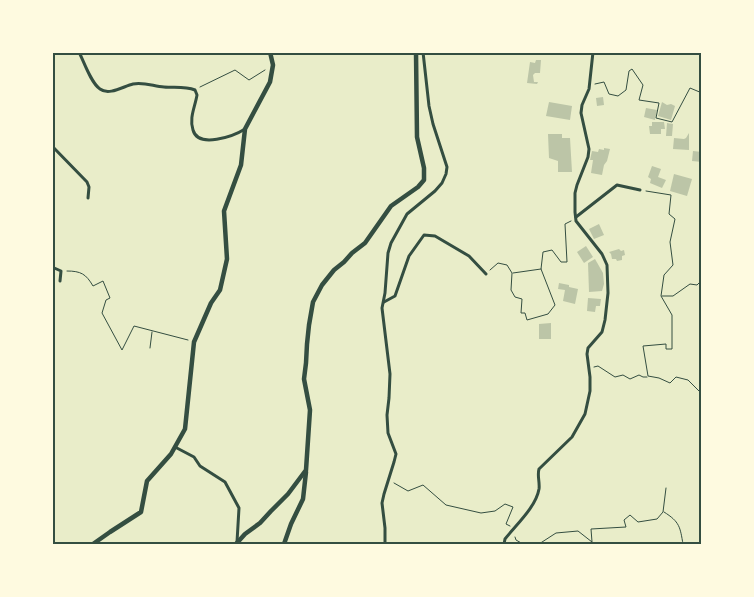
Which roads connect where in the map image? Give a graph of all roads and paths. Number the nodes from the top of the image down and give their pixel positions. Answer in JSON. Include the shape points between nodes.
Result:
{"nodes":[{"id":1,"x":79,"y":52,"type":"edge"},
{"id":2,"x":270,"y":52,"type":"edge"},
{"id":3,"x":416,"y":52,"type":"edge"},
{"id":4,"x":423,"y":52,"type":"edge"},
{"id":5,"x":592,"y":52,"type":"edge"},
{"id":6,"x":273,"y":65,"type":"junction"},
{"id":7,"x":589,"y":85,"type":"junction"},
{"id":8,"x":195,"y":90,"type":"junction"},
{"id":9,"x":702,"y":93,"type":"edge"},
{"id":10,"x":245,"y":129,"type":"junction"},
{"id":11,"x":52,"y":146,"type":"edge"},
{"id":12,"x":640,"y":190,"type":"joint"},
{"id":13,"x":88,"y":198,"type":"dead end"},
{"id":14,"x":576,"y":218,"type":"junction"},
{"id":15,"x":52,"y":267,"type":"edge"},
{"id":16,"x":541,"y":269,"type":"junction"},
{"id":17,"x":61,"y":271,"type":"junction"},
{"id":18,"x":512,"y":273,"type":"junction"},
{"id":19,"x":486,"y":274,"type":"joint"},
{"id":20,"x":702,"y":280,"type":"edge"},
{"id":21,"x":60,"y":281,"type":"dead end"},
{"id":22,"x":661,"y":296,"type":"junction"},
{"id":23,"x":383,"y":302,"type":"junction"},
{"id":24,"x":152,"y":331,"type":"junction"},
{"id":25,"x":194,"y":342,"type":"junction"},
{"id":26,"x":150,"y":348,"type":"dead end"},
{"id":27,"x":588,"y":367,"type":"junction"},
{"id":28,"x":648,"y":376,"type":"junction"},
{"id":29,"x":702,"y":394,"type":"edge"},
{"id":30,"x":176,"y":447,"type":"junction"},
{"id":31,"x":306,"y":470,"type":"junction"},
{"id":32,"x":388,"y":480,"type":"junction"},
{"id":33,"x":666,"y":488,"type":"dead end"},
{"id":34,"x":663,"y":512,"type":"junction"},
{"id":35,"x":514,"y":528,"type":"junction"},
{"id":36,"x":237,"y":543,"type":"edge"},
{"id":37,"x":93,"y":544,"type":"edge"},
{"id":38,"x":284,"y":544,"type":"edge"},
{"id":39,"x":385,"y":544,"type":"edge"},
{"id":40,"x":504,"y":544,"type":"edge"},
{"id":41,"x":523,"y":544,"type":"edge"},
{"id":42,"x":539,"y":544,"type":"edge"},
{"id":43,"x":683,"y":544,"type":"edge"}],
"edges":[{"from":1,"to":8,"type":"street","via":[[94,84],[106,92],[140,84]]},
{"from":2,"to":6,"type":"street"},
{"from":3,"to":31,"type":"street","via":[[417,137],[424,180],[418,188],[391,206],[365,243],[334,270],[313,302],[304,379],[310,410]]},
{"from":4,"to":23,"type":"street","via":[[429,106],[447,166],[446,174],[435,191],[407,214],[391,243]]},
{"from":5,"to":7,"type":"street"},
{"from":6,"to":8,"type":"path","via":[[249,80],[235,70]]},
{"from":6,"to":10,"type":"street","via":[[270,82]]},
{"from":7,"to":9,"type":"path","via":[[604,82],[609,94],[618,96],[626,90],[632,69],[643,85],[639,100],[659,103],[656,118],[672,122],[690,88]]},
{"from":7,"to":14,"type":"street","via":[[581,113],[589,149],[575,193]]},
{"from":8,"to":10,"type":"street","via":[[197,96],[192,115],[195,136],[208,140],[224,138]]},
{"from":10,"to":25,"type":"street","via":[[241,166],[224,211],[228,260],[220,290]]},
{"from":11,"to":13,"type":"street","via":[[87,182]]},
{"from":12,"to":14,"type":"street","via":[[617,185]]},
{"from":12,"to":22,"type":"path","via":[[671,196],[669,214],[675,219],[670,242],[673,265],[664,275]]},
{"from":14,"to":16,"type":"path","via":[[565,224],[566,262],[561,262],[552,250],[544,252]]},
{"from":14,"to":27,"type":"street","via":[[607,265],[605,320],[602,332],[588,348]]},
{"from":15,"to":17,"type":"street"},
{"from":16,"to":18,"type":"path"},
{"from":16,"to":18,"type":"path","via":[[555,304],[548,314],[527,320],[525,313],[521,313],[522,299],[515,297],[511,290]]},
{"from":17,"to":21,"type":"street"},
{"from":17,"to":24,"type":"path","via":[[75,271],[88,276],[93,286],[103,282],[110,298],[106,300],[102,313],[122,350],[134,326]]},
{"from":18,"to":19,"type":"path","via":[[506,265],[498,263]]},
{"from":19,"to":23,"type":"street","via":[[469,256],[435,236],[424,235],[409,256],[395,296]]},
{"from":20,"to":22,"type":"path","via":[[673,296]]},
{"from":22,"to":28,"type":"path","via":[[672,315],[672,349],[666,349],[666,344],[642,346]]},
{"from":23,"to":32,"type":"street","via":[[390,374],[388,433],[396,454]]},
{"from":24,"to":25,"type":"path"},
{"from":24,"to":26,"type":"path"},
{"from":25,"to":30,"type":"street","via":[[185,429]]},
{"from":27,"to":28,"type":"path","via":[[598,366],[615,377]]},
{"from":27,"to":35,"type":"street","via":[[590,391],[585,414],[572,437],[539,469],[536,499]]},
{"from":28,"to":29,"type":"path","via":[[670,383],[676,377],[688,380]]},
{"from":30,"to":36,"type":"street","via":[[194,457],[200,466],[224,482],[239,508]]},
{"from":30,"to":37,"type":"street","via":[[147,481],[141,512]]},
{"from":31,"to":36,"type":"street","via":[[271,512]]},
{"from":31,"to":38,"type":"street","via":[[303,499]]},
{"from":32,"to":35,"type":"path","via":[[408,491],[423,485],[446,505],[480,513],[495,511],[506,504],[513,507],[506,524]]},
{"from":32,"to":39,"type":"street","via":[[382,503]]},
{"from":33,"to":34,"type":"path"},
{"from":34,"to":42,"type":"path","via":[[657,519],[638,522],[630,516],[624,520],[626,527],[591,529],[592,542],[578,531],[556,533]]},
{"from":34,"to":43,"type":"path","via":[[674,519],[681,530]]},
{"from":35,"to":40,"type":"street"},
{"from":35,"to":41,"type":"path","via":[[516,540]]}]}
